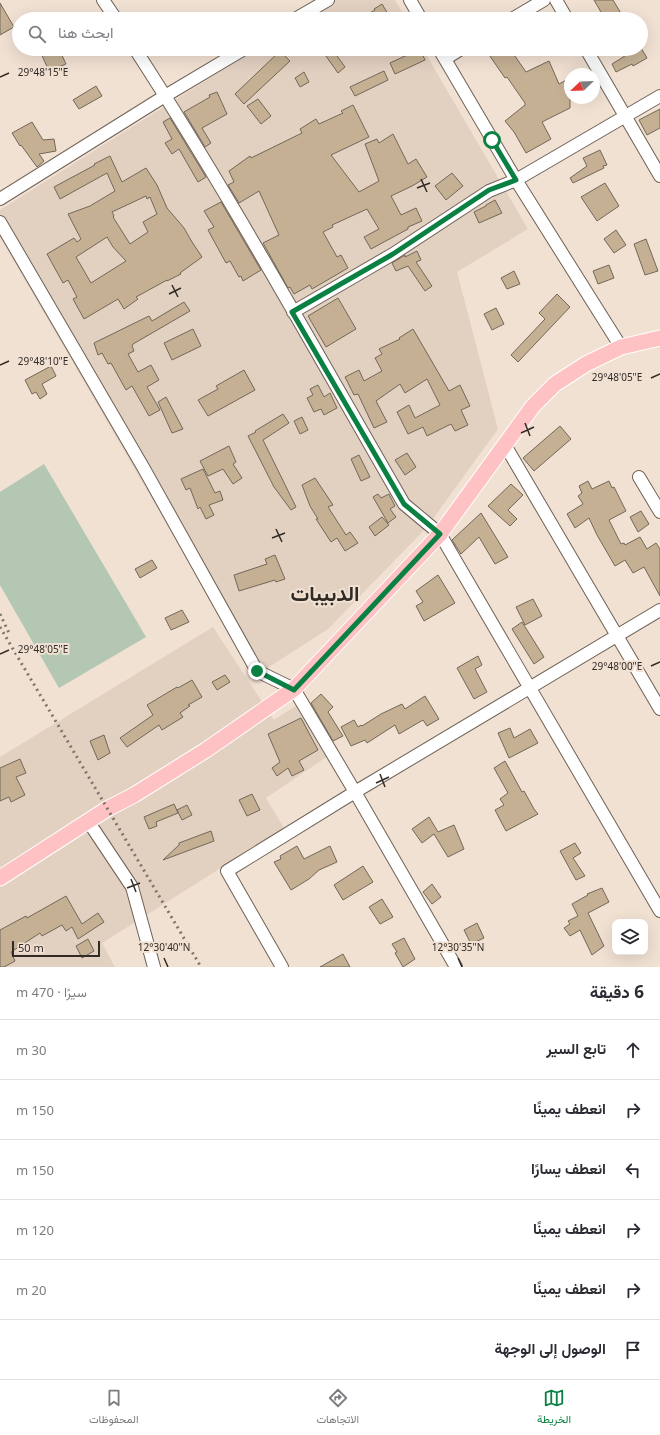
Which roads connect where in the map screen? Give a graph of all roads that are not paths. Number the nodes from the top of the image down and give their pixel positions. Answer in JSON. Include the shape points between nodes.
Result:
{"nodes":[{"id":1,"x":104,"y":0,"type":"edge"},
{"id":2,"x":328,"y":0,"type":"edge"},
{"id":3,"x":410,"y":0,"type":"edge"},
{"id":4,"x":544,"y":0,"type":"edge"},
{"id":5,"x":556,"y":0,"type":"edge"},
{"id":6,"x":112,"y":12,"type":"edge"},
{"id":7,"x":307,"y":12,"type":"edge"},
{"id":8,"x":417,"y":12,"type":"edge"},
{"id":9,"x":524,"y":12,"type":"edge"},
{"id":10,"x":564,"y":12,"type":"edge"},
{"id":11,"x":139,"y":56,"type":"edge"},
{"id":12,"x":232,"y":56,"type":"edge"},
{"id":13,"x":443,"y":56,"type":"edge"},
{"id":14,"x":590,"y":56,"type":"edge"},
{"id":15,"x":165,"y":96,"type":"junction"},
{"id":16,"x":660,"y":96,"type":"edge"},
{"id":17,"x":626,"y":116,"type":"junction"},
{"id":18,"x":660,"y":176,"type":"edge"},
{"id":19,"x":516,"y":180,"type":"junction"},
{"id":20,"x":0,"y":199,"type":"edge"},
{"id":21,"x":0,"y":222,"type":"edge"},
{"id":22,"x":292,"y":312,"type":"junction"},
{"id":23,"x":660,"y":338,"type":"edge"},
{"id":24,"x":622,"y":347,"type":"junction"},
{"id":25,"x":505,"y":445,"type":"junction"},
{"id":26,"x":639,"y":477,"type":"dead end"},
{"id":27,"x":660,"y":512,"type":"edge"},
{"id":28,"x":440,"y":534,"type":"junction"},
{"id":29,"x":660,"y":610,"type":"edge"},
{"id":30,"x":617,"y":636,"type":"junction"},
{"id":31,"x":529,"y":687,"type":"junction"},
{"id":32,"x":294,"y":690,"type":"junction"},
{"id":33,"x":660,"y":709,"type":"edge"},
{"id":34,"x":355,"y":792,"type":"junction"},
{"id":35,"x":88,"y":821,"type":"junction"},
{"id":36,"x":0,"y":878,"type":"edge"},
{"id":37,"x":660,"y":911,"type":"edge"},
{"id":38,"x":154,"y":967,"type":"edge"},
{"id":39,"x":282,"y":967,"type":"edge"},
{"id":40,"x":456,"y":967,"type":"edge"}],
"edges":[{"from":1,"to":6,"type":"street"},
{"from":2,"to":7,"type":"street"},
{"from":3,"to":8,"type":"street"},
{"from":4,"to":9,"type":"street"},
{"from":5,"to":10,"type":"street"},
{"from":11,"to":15,"type":"street"},
{"from":12,"to":15,"type":"street"},
{"from":13,"to":19,"type":"street"},
{"from":14,"to":17,"type":"street"},
{"from":15,"to":20,"type":"street"},
{"from":15,"to":22,"type":"street"},
{"from":16,"to":17,"type":"street"},
{"from":17,"to":18,"type":"street"},
{"from":17,"to":19,"type":"street"},
{"from":19,"to":22,"type":"street","via":[[489,190],[393,254]]},
{"from":19,"to":24,"type":"street"},
{"from":21,"to":32,"type":"street","via":[[143,467],[257,671]]},
{"from":22,"to":28,"type":"street","via":[[404,504]]},
{"from":23,"to":24,"type":"main road"},
{"from":24,"to":25,"type":"main road","via":[[586,364],[555,384],[533,406]]},
{"from":25,"to":28,"type":"main road"},
{"from":25,"to":30,"type":"street"},
{"from":26,"to":27,"type":"street"},
{"from":28,"to":31,"type":"street"},
{"from":28,"to":32,"type":"main road"},
{"from":29,"to":30,"type":"street"},
{"from":30,"to":31,"type":"street"},
{"from":30,"to":33,"type":"street"},
{"from":31,"to":34,"type":"street"},
{"from":31,"to":37,"type":"street"},
{"from":32,"to":34,"type":"street"},
{"from":32,"to":35,"type":"main road","via":[[206,750]]},
{"from":34,"to":39,"type":"street","via":[[227,871]]},
{"from":34,"to":40,"type":"street"},
{"from":35,"to":36,"type":"main road"},
{"from":35,"to":38,"type":"street","via":[[132,887]]}]}
